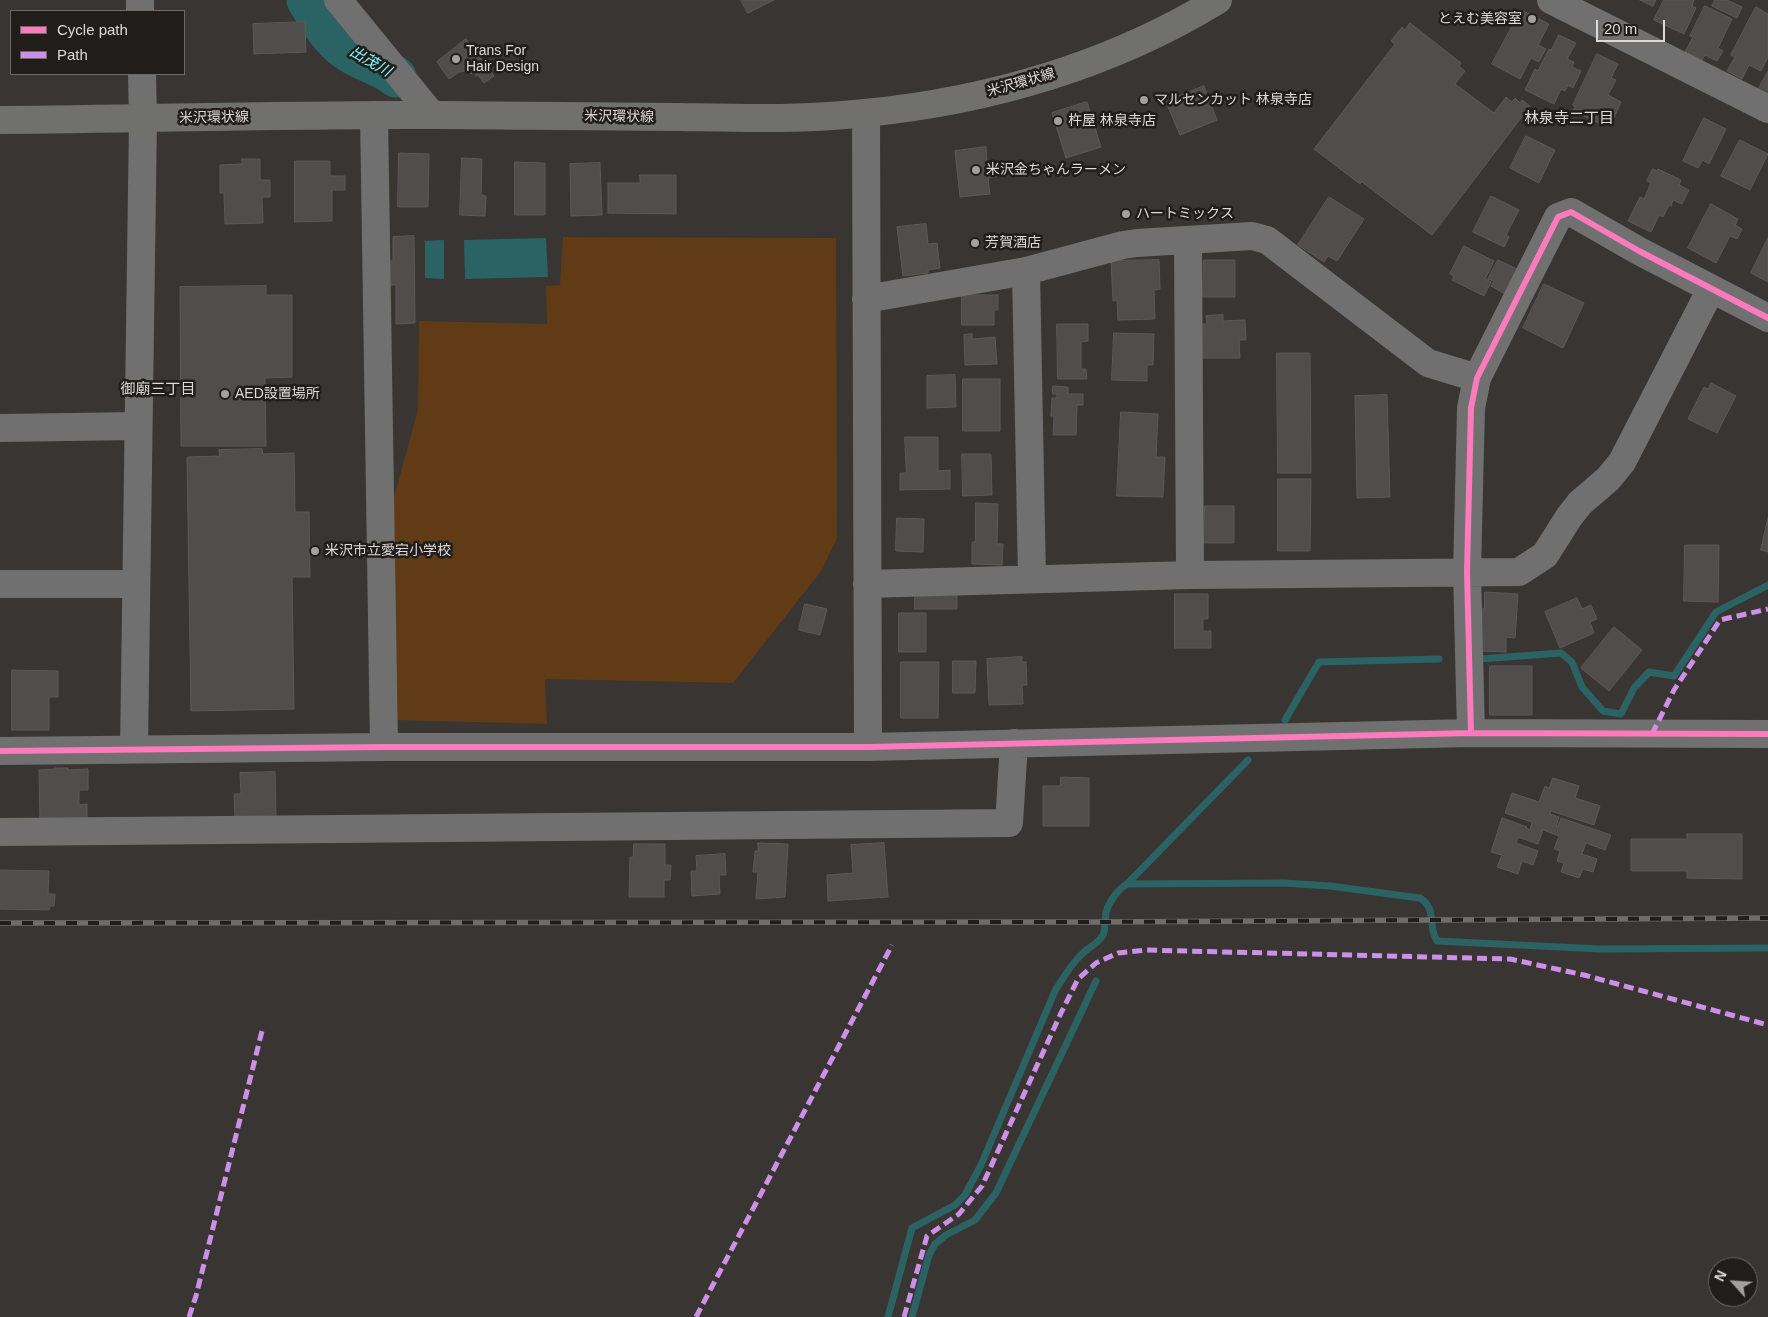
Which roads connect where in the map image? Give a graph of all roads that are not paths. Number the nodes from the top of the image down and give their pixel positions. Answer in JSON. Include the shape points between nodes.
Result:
{"nodes":[{"id":1,"x":338,"y":0,"type":"edge"},
{"id":2,"x":1218,"y":0,"type":"edge"},
{"id":3,"x":1551,"y":0,"type":"edge"},
{"id":4,"x":142,"y":75,"type":"edge"},
{"id":5,"x":1768,"y":109,"type":"edge"},
{"id":6,"x":866,"y":113,"type":"junction"},
{"id":7,"x":374,"y":115,"type":"junction"},
{"id":8,"x":432,"y":115,"type":"junction"},
{"id":9,"x":143,"y":119,"type":"junction"},
{"id":10,"x":0,"y":120,"type":"edge"},
{"id":11,"x":1188,"y":240,"type":"junction"},
{"id":12,"x":1026,"y":271,"type":"junction"},
{"id":13,"x":1710,"y":289,"type":"junction"},
{"id":14,"x":866,"y":299,"type":"junction"},
{"id":15,"x":1768,"y":318,"type":"edge"},
{"id":16,"x":1477,"y":378,"type":"junction"},
{"id":17,"x":138,"y":426,"type":"junction"},
{"id":18,"x":0,"y":428,"type":"edge"},
{"id":19,"x":1467,"y":572,"type":"junction"},
{"id":20,"x":1190,"y":575,"type":"junction"},
{"id":21,"x":1032,"y":578,"type":"junction"},
{"id":22,"x":0,"y":584,"type":"edge"},
{"id":23,"x":136,"y":584,"type":"junction"},
{"id":24,"x":867,"y":584,"type":"junction"},
{"id":25,"x":1471,"y":734,"type":"junction"},
{"id":26,"x":1768,"y":734,"type":"edge"},
{"id":27,"x":1014,"y":743,"type":"junction"},
{"id":28,"x":868,"y":746,"type":"junction"},
{"id":29,"x":384,"y":747,"type":"junction"},
{"id":30,"x":134,"y":749,"type":"junction"},
{"id":31,"x":0,"y":751,"type":"edge"},
{"id":32,"x":0,"y":832,"type":"edge"}],
"edges":[{"from":1,"to":8,"type":"street"},
{"from":2,"to":6,"type":"main road","name":"米沢環状線","via":[[1168,28],[1072,69],[983,94]]},
{"from":3,"to":5,"type":"street"},
{"from":4,"to":9,"type":"street"},
{"from":6,"to":8,"type":"main road","name":"米沢環状線","via":[[723,118]]},
{"from":6,"to":14,"type":"street"},
{"from":7,"to":8,"type":"main road","name":"米沢環状線"},
{"from":7,"to":9,"type":"main road","name":"米沢環状線"},
{"from":7,"to":29,"type":"street"},
{"from":9,"to":10,"type":"main road","name":"米沢環状線"},
{"from":9,"to":17,"type":"street"},
{"from":11,"to":12,"type":"street","via":[[1123,245]]},
{"from":11,"to":16,"type":"street","via":[[1252,236],[1267,240],[1428,362]]},
{"from":11,"to":20,"type":"street"},
{"from":12,"to":14,"type":"street"},
{"from":12,"to":21,"type":"street"},
{"from":13,"to":15,"type":"street"},
{"from":13,"to":16,"type":"street","via":[[1571,212],[1558,217]]},
{"from":13,"to":19,"type":"street","via":[[1622,462],[1580,503],[1545,555],[1519,572]]},
{"from":14,"to":24,"type":"street"},
{"from":16,"to":19,"type":"street","via":[[1471,408]]},
{"from":17,"to":18,"type":"street"},
{"from":17,"to":23,"type":"street"},
{"from":19,"to":20,"type":"street"},
{"from":19,"to":25,"type":"street"},
{"from":20,"to":21,"type":"street"},
{"from":21,"to":24,"type":"street"},
{"from":22,"to":23,"type":"street"},
{"from":23,"to":30,"type":"street"},
{"from":24,"to":28,"type":"street"},
{"from":25,"to":26,"type":"street"},
{"from":25,"to":27,"type":"street"},
{"from":27,"to":28,"type":"street"},
{"from":27,"to":32,"type":"street","via":[[1009,823]]},
{"from":28,"to":29,"type":"street"},
{"from":29,"to":30,"type":"street"},
{"from":30,"to":31,"type":"street"}]}
